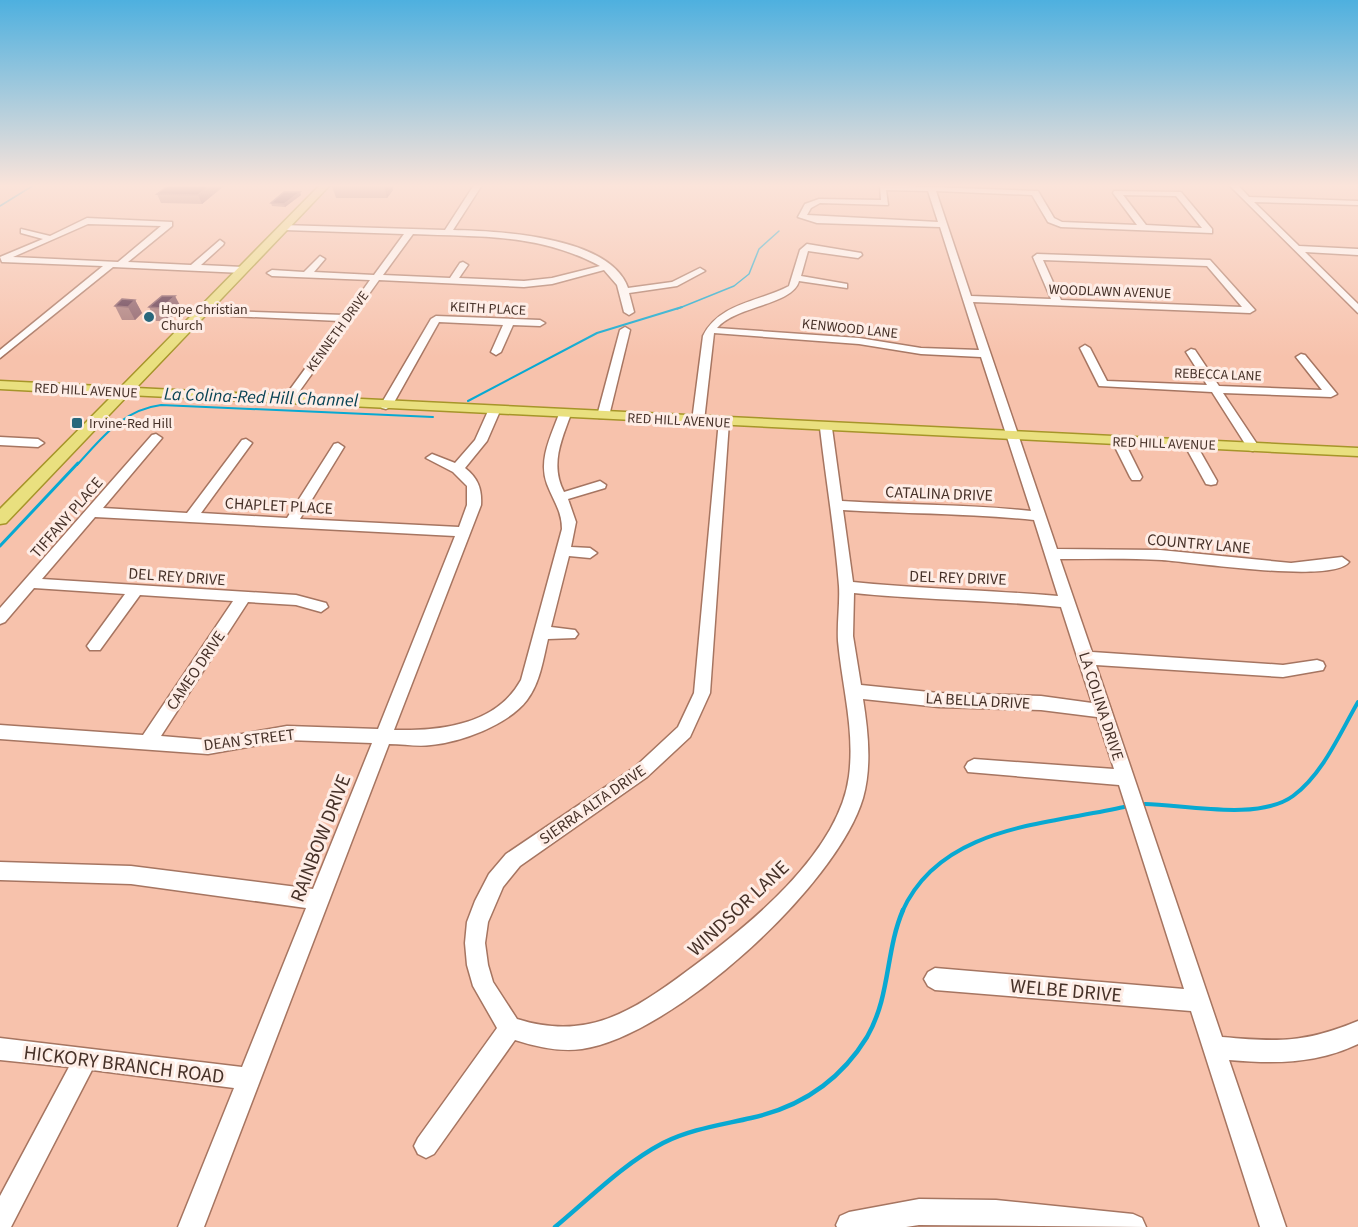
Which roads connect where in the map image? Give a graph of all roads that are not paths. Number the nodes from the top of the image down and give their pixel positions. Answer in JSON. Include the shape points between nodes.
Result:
{"nodes":[{"id":1,"x":43,"y":242,"type":"edge"},
{"id":2,"x":145,"y":242,"type":"edge"},
{"id":3,"x":270,"y":242,"type":"edge"},
{"id":4,"x":402,"y":242,"type":"edge"},
{"id":5,"x":548,"y":242,"type":"edge"},
{"id":6,"x":949,"y":242,"type":"edge"},
{"id":7,"x":1290,"y":242,"type":"edge"},
{"id":8,"x":220,"y":243,"type":"dead end"},
{"id":9,"x":1297,"y":249,"type":"junction"},
{"id":10,"x":1358,"y":252,"type":"edge"},
{"id":11,"x":858,"y":255,"type":"dead end"},
{"id":12,"x":1,"y":259,"type":"edge"},
{"id":13,"x":320,"y":259,"type":"dead end"},
{"id":14,"x":463,"y":264,"type":"dead end"},
{"id":15,"x":114,"y":265,"type":"junction"},
{"id":16,"x":606,"y":267,"type":"junction"},
{"id":17,"x":193,"y":268,"type":"junction"},
{"id":18,"x":243,"y":270,"type":"junction"},
{"id":19,"x":700,"y":271,"type":"dead end"},
{"id":20,"x":272,"y":273,"type":"dead end"},
{"id":21,"x":306,"y":275,"type":"junction"},
{"id":22,"x":376,"y":278,"type":"junction"},
{"id":23,"x":798,"y":278,"type":"junction"},
{"id":24,"x":453,"y":281,"type":"junction"},
{"id":25,"x":843,"y":286,"type":"dead end"},
{"id":26,"x":626,"y":291,"type":"junction"},
{"id":27,"x":969,"y":299,"type":"junction"},
{"id":28,"x":1058,"y":302,"type":"junction"},
{"id":29,"x":1358,"y":310,"type":"edge"},
{"id":30,"x":629,"y":312,"type":"dead end"},
{"id":31,"x":231,"y":313,"type":"dead end"},
{"id":32,"x":346,"y":318,"type":"junction"},
{"id":33,"x":509,"y":322,"type":"junction"},
{"id":34,"x":540,"y":323,"type":"dead end"},
{"id":35,"x":625,"y":330,"type":"dead end"},
{"id":36,"x":711,"y":330,"type":"junction"},
{"id":37,"x":1085,"y":348,"type":"dead end"},
{"id":38,"x":496,"y":352,"type":"dead end"},
{"id":39,"x":1191,"y":352,"type":"dead end"},
{"id":40,"x":987,"y":354,"type":"junction"},
{"id":41,"x":0,"y":356,"type":"edge"},
{"id":42,"x":1301,"y":357,"type":"dead end"},
{"id":43,"x":0,"y":385,"type":"edge"},
{"id":44,"x":1215,"y":389,"type":"junction"},
{"id":45,"x":124,"y":392,"type":"junction"},
{"id":46,"x":287,"y":401,"type":"junction"},
{"id":47,"x":386,"y":406,"type":"junction"},
{"id":48,"x":494,"y":411,"type":"junction"},
{"id":49,"x":565,"y":414,"type":"junction"},
{"id":50,"x":603,"y":416,"type":"junction"},
{"id":51,"x":698,"y":421,"type":"junction"},
{"id":52,"x":723,"y":422,"type":"junction"},
{"id":53,"x":826,"y":428,"type":"junction"},
{"id":54,"x":1012,"y":436,"type":"junction"},
{"id":55,"x":156,"y":438,"type":"dead end"},
{"id":56,"x":0,"y":441,"type":"edge"},
{"id":57,"x":1118,"y":441,"type":"junction"},
{"id":58,"x":38,"y":443,"type":"dead end"},
{"id":59,"x":246,"y":443,"type":"dead end"},
{"id":60,"x":1190,"y":444,"type":"junction"},
{"id":61,"x":338,"y":447,"type":"dead end"},
{"id":62,"x":1254,"y":447,"type":"junction"},
{"id":63,"x":1358,"y":452,"type":"edge"},
{"id":64,"x":432,"y":458,"type":"dead end"},
{"id":65,"x":458,"y":468,"type":"junction"},
{"id":66,"x":1136,"y":477,"type":"dead end"},
{"id":67,"x":1211,"y":481,"type":"dead end"},
{"id":68,"x":600,"y":485,"type":"dead end"},
{"id":69,"x":561,"y":497,"type":"junction"},
{"id":70,"x":838,"y":505,"type":"junction"},
{"id":71,"x":93,"y":512,"type":"junction"},
{"id":72,"x":1040,"y":516,"type":"junction"},
{"id":73,"x":191,"y":517,"type":"junction"},
{"id":74,"x":0,"y":519,"type":"edge"},
{"id":75,"x":291,"y":522,"type":"junction"},
{"id":76,"x":464,"y":532,"type":"junction"},
{"id":77,"x":563,"y":551,"type":"junction"},
{"id":78,"x":590,"y":553,"type":"dead end"},
{"id":79,"x":1052,"y":554,"type":"junction"},
{"id":80,"x":1342,"y":562,"type":"dead end"},
{"id":81,"x":30,"y":583,"type":"junction"},
{"id":82,"x":846,"y":587,"type":"junction"},
{"id":83,"x":135,"y":591,"type":"junction"},
{"id":84,"x":243,"y":598,"type":"junction"},
{"id":85,"x":1068,"y":602,"type":"junction"},
{"id":86,"x":321,"y":607,"type":"dead end"},
{"id":87,"x":0,"y":618,"type":"edge"},
{"id":88,"x":543,"y":633,"type":"junction"},
{"id":89,"x":570,"y":634,"type":"dead end"},
{"id":90,"x":95,"y":646,"type":"dead end"},
{"id":91,"x":1086,"y":658,"type":"junction"},
{"id":92,"x":1317,"y":666,"type":"dead end"},
{"id":93,"x":853,"y":691,"type":"junction"},
{"id":94,"x":1104,"y":711,"type":"junction"},
{"id":95,"x":0,"y":732,"type":"edge"},
{"id":96,"x":383,"y":738,"type":"junction"},
{"id":97,"x":148,"y":742,"type":"junction"},
{"id":98,"x":974,"y":767,"type":"dead end"},
{"id":99,"x":1126,"y":778,"type":"junction"},
{"id":100,"x":0,"y":871,"type":"edge"},
{"id":101,"x":320,"y":900,"type":"junction"},
{"id":102,"x":935,"y":979,"type":"dead end"},
{"id":103,"x":1198,"y":1001,"type":"junction"},
{"id":104,"x":510,"y":1028,"type":"junction"},
{"id":105,"x":1358,"y":1032,"type":"edge"},
{"id":106,"x":1214,"y":1047,"type":"junction"},
{"id":107,"x":0,"y":1049,"type":"edge"},
{"id":108,"x":86,"y":1058,"type":"junction"},
{"id":109,"x":249,"y":1080,"type":"junction"},
{"id":110,"x":426,"y":1146,"type":"dead end"},
{"id":111,"x":0,"y":1222,"type":"edge"},
{"id":112,"x":849,"y":1225,"type":"dead end"},
{"id":113,"x":191,"y":1227,"type":"edge"},
{"id":114,"x":1133,"y":1227,"type":"edge"},
{"id":115,"x":1273,"y":1227,"type":"edge"}],
"edges":[{"from":1,"to":12,"type":"street"},
{"from":2,"to":15,"type":"street"},
{"from":3,"to":18,"type":"main road"},
{"from":4,"to":22,"type":"street","name":"KENNETH DRIVE"},
{"from":5,"to":16,"type":"street","via":[[572,249]]},
{"from":6,"to":27,"type":"street","name":"LA COLINA DRIVE"},
{"from":7,"to":9,"type":"street"},
{"from":8,"to":17,"type":"street"},
{"from":9,"to":10,"type":"street"},
{"from":9,"to":29,"type":"street"},
{"from":11,"to":23,"type":"street","via":[[807,247]]},
{"from":12,"to":15,"type":"street"},
{"from":13,"to":21,"type":"street"},
{"from":14,"to":24,"type":"street"},
{"from":15,"to":17,"type":"street"},
{"from":15,"to":41,"type":"street"},
{"from":16,"to":24,"type":"street","via":[[534,283]]},
{"from":16,"to":26,"type":"street"},
{"from":17,"to":18,"type":"street"},
{"from":18,"to":45,"type":"main road"},
{"from":19,"to":26,"type":"street","via":[[674,284]]},
{"from":20,"to":21,"type":"street"},
{"from":21,"to":22,"type":"street"},
{"from":22,"to":24,"type":"street"},
{"from":22,"to":32,"type":"street","name":"KENNETH DRIVE"},
{"from":23,"to":25,"type":"street"},
{"from":23,"to":36,"type":"street","via":[[786,292],[730,312]]},
{"from":26,"to":30,"type":"street"},
{"from":27,"to":28,"type":"street","name":"WOODLAWN AVENUE"},
{"from":27,"to":40,"type":"street","name":"LA COLINA DRIVE"},
{"from":28,"to":28,"type":"street","name":"WOODLAWN AVENUE","via":[[1037,257],[1210,263],[1250,310]]},
{"from":31,"to":32,"type":"street"},
{"from":32,"to":46,"type":"street","name":"KENNETH DRIVE"},
{"from":33,"to":34,"type":"street","name":"KEITH PLACE"},
{"from":33,"to":38,"type":"street"},
{"from":33,"to":47,"type":"street","name":"KEITH PLACE","via":[[436,320]]},
{"from":35,"to":50,"type":"street"},
{"from":36,"to":40,"type":"street","name":"KENWOOD LANE"},
{"from":36,"to":51,"type":"street"},
{"from":37,"to":44,"type":"street","name":"REBECCA LANE","via":[[1103,384]]},
{"from":39,"to":44,"type":"street"},
{"from":40,"to":54,"type":"street","name":"LA COLINA DRIVE"},
{"from":42,"to":44,"type":"street","name":"REBECCA LANE","via":[[1331,394]]},
{"from":43,"to":45,"type":"main road","name":"RED HILL AVENUE"},
{"from":44,"to":62,"type":"street"},
{"from":45,"to":46,"type":"main road","name":"RED HILL AVENUE"},
{"from":45,"to":74,"type":"main road"},
{"from":46,"to":47,"type":"main road","name":"RED HILL AVENUE"},
{"from":47,"to":48,"type":"main road","name":"RED HILL AVENUE"},
{"from":48,"to":49,"type":"main road","name":"RED HILL AVENUE"},
{"from":48,"to":65,"type":"street","via":[[481,441]]},
{"from":49,"to":50,"type":"main road","name":"RED HILL AVENUE"},
{"from":49,"to":69,"type":"street","name":"DEAN STREET","via":[[550,467]]},
{"from":50,"to":51,"type":"main road","name":"RED HILL AVENUE"},
{"from":51,"to":52,"type":"main road","name":"RED HILL AVENUE"},
{"from":52,"to":53,"type":"main road","name":"RED HILL AVENUE"},
{"from":52,"to":104,"type":"street","name":"SIERRA ALTA DRIVE","via":[[702,693],[684,732],[641,772],[513,860],[482,902],[475,932],[478,970],[494,1009]]},
{"from":53,"to":54,"type":"main road","name":"RED HILL AVENUE"},
{"from":53,"to":70,"type":"street","name":"WINDSOR LANE"},
{"from":54,"to":57,"type":"main road","name":"RED HILL AVENUE"},
{"from":54,"to":72,"type":"street","name":"LA COLINA DRIVE"},
{"from":55,"to":71,"type":"street","name":"TIFFANY PLACE"},
{"from":56,"to":58,"type":"street"},
{"from":57,"to":60,"type":"main road","name":"RED HILL AVENUE"},
{"from":57,"to":66,"type":"street"},
{"from":59,"to":73,"type":"street"},
{"from":60,"to":62,"type":"main road","name":"RED HILL AVENUE"},
{"from":60,"to":67,"type":"street"},
{"from":61,"to":75,"type":"street"},
{"from":62,"to":63,"type":"main road","name":"RED HILL AVENUE"},
{"from":64,"to":65,"type":"street"},
{"from":65,"to":76,"type":"street","name":"RAINBOW DRIVE","via":[[471,480],[476,496]]},
{"from":68,"to":69,"type":"street"},
{"from":69,"to":77,"type":"street","name":"DEAN STREET","via":[[569,517]]},
{"from":70,"to":72,"type":"street","name":"CATALINA DRIVE","via":[[972,509]]},
{"from":70,"to":82,"type":"street","name":"WINDSOR LANE"},
{"from":71,"to":73,"type":"street","name":"CHAPLET PLACE"},
{"from":71,"to":81,"type":"street","name":"TIFFANY PLACE"},
{"from":72,"to":79,"type":"street","name":"LA COLINA DRIVE"},
{"from":73,"to":75,"type":"street","name":"CHAPLET PLACE"},
{"from":75,"to":76,"type":"street","name":"CHAPLET PLACE"},
{"from":76,"to":96,"type":"street","name":"RAINBOW DRIVE"},
{"from":77,"to":78,"type":"street"},
{"from":77,"to":88,"type":"street","name":"DEAN STREET"},
{"from":79,"to":80,"type":"street","name":"COUNTRY LANE","via":[[1160,555],[1291,568]]},
{"from":79,"to":85,"type":"street","name":"LA COLINA DRIVE"},
{"from":81,"to":83,"type":"street","name":"DEL REY DRIVE"},
{"from":81,"to":87,"type":"street","name":"TIFFANY PLACE"},
{"from":82,"to":85,"type":"street","name":"DEL REY DRIVE"},
{"from":82,"to":93,"type":"street","name":"WINDSOR LANE","via":[[846,640]]},
{"from":83,"to":84,"type":"street","name":"DEL REY DRIVE"},
{"from":83,"to":90,"type":"street"},
{"from":84,"to":86,"type":"street","name":"DEL REY DRIVE","via":[[296,600]]},
{"from":84,"to":97,"type":"street","name":"CAMEO DRIVE"},
{"from":85,"to":91,"type":"street","name":"LA COLINA DRIVE"},
{"from":88,"to":89,"type":"street"},
{"from":88,"to":96,"type":"street","name":"DEAN STREET","via":[[529,681],[520,697],[494,717],[447,735]]},
{"from":91,"to":92,"type":"street","via":[[1283,671]]},
{"from":91,"to":94,"type":"street","name":"LA COLINA DRIVE"},
{"from":93,"to":94,"type":"street","name":"LA BELLA DRIVE"},
{"from":93,"to":104,"type":"street","name":"WINDSOR LANE","via":[[858,774],[847,816],[830,844],[779,906],[711,967],[619,1028],[597,1037],[570,1040],[540,1038]]},
{"from":94,"to":99,"type":"street","name":"LA COLINA DRIVE"},
{"from":95,"to":97,"type":"street","name":"DEAN STREET"},
{"from":96,"to":97,"type":"street","name":"DEAN STREET","via":[[287,733],[208,747]]},
{"from":96,"to":101,"type":"street","name":"RAINBOW DRIVE"},
{"from":98,"to":99,"type":"street"},
{"from":99,"to":103,"type":"street","name":"LA COLINA DRIVE"},
{"from":100,"to":101,"type":"street","via":[[131,875]]},
{"from":101,"to":109,"type":"street","name":"RAINBOW DRIVE"},
{"from":102,"to":103,"type":"street","name":"WELBE DRIVE"},
{"from":103,"to":106,"type":"street","name":"LA COLINA DRIVE"},
{"from":104,"to":110,"type":"street"},
{"from":105,"to":106,"type":"street","via":[[1311,1051],[1281,1053]]},
{"from":106,"to":115,"type":"street","name":"LA COLINA DRIVE"},
{"from":107,"to":108,"type":"street","name":"HICKORY BRANCH ROAD"},
{"from":108,"to":109,"type":"street","name":"HICKORY BRANCH ROAD"},
{"from":108,"to":111,"type":"street"},
{"from":109,"to":113,"type":"street","name":"RAINBOW DRIVE"},
{"from":112,"to":114,"type":"street","via":[[919,1212],[996,1213]]}]}
